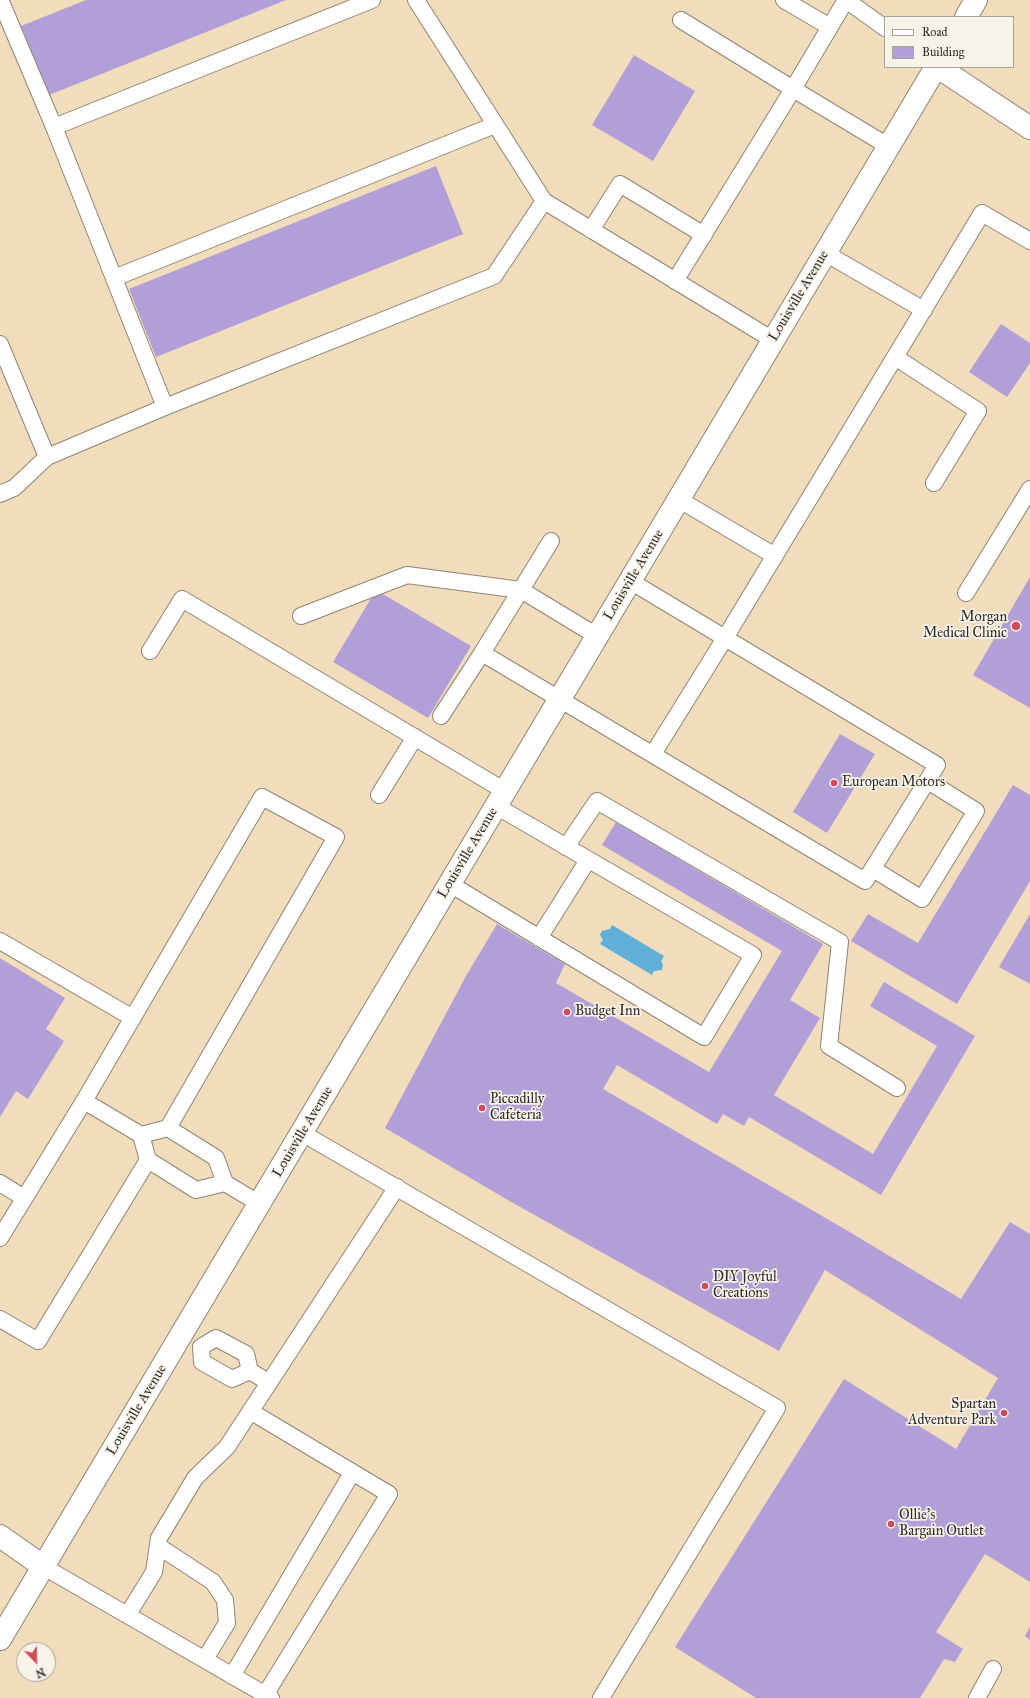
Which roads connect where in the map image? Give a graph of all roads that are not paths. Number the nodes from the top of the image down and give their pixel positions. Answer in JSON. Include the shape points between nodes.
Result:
{"nodes":[{"id":1,"x":372,"y":0,"type":"edge"},
{"id":2,"x":416,"y":0,"type":"edge"},
{"id":3,"x":784,"y":0,"type":"edge"},
{"id":4,"x":846,"y":0,"type":"edge"},
{"id":5,"x":976,"y":0,"type":"edge"},
{"id":6,"x":5,"y":3,"type":"edge"},
{"id":7,"x":967,"y":16,"type":"edge"},
{"id":8,"x":681,"y":20,"type":"dead end"},
{"id":9,"x":830,"y":27,"type":"junction"},
{"id":10,"x":884,"y":27,"type":"edge"},
{"id":11,"x":936,"y":68,"type":"edge"},
{"id":12,"x":939,"y":68,"type":"edge"},
{"id":13,"x":794,"y":89,"type":"junction"},
{"id":14,"x":495,"y":125,"type":"junction"},
{"id":15,"x":54,"y":127,"type":"junction"},
{"id":16,"x":1030,"y":128,"type":"edge"},
{"id":17,"x":888,"y":146,"type":"junction"},
{"id":18,"x":544,"y":201,"type":"junction"},
{"id":19,"x":591,"y":230,"type":"junction"},
{"id":20,"x":704,"y":235,"type":"junction"},
{"id":21,"x":1030,"y":241,"type":"edge"},
{"id":22,"x":825,"y":253,"type":"junction"},
{"id":23,"x":114,"y":278,"type":"junction"},
{"id":24,"x":675,"y":281,"type":"junction"},
{"id":25,"x":924,"y":310,"type":"junction"},
{"id":26,"x":773,"y":340,"type":"junction"},
{"id":27,"x":0,"y":344,"type":"edge"},
{"id":28,"x":895,"y":357,"type":"junction"},
{"id":29,"x":165,"y":407,"type":"junction"},
{"id":30,"x":46,"y":457,"type":"junction"},
{"id":31,"x":934,"y":483,"type":"dead end"},
{"id":32,"x":0,"y":494,"type":"edge"},
{"id":33,"x":1029,"y":495,"type":"edge"},
{"id":34,"x":678,"y":499,"type":"junction"},
{"id":35,"x":551,"y":541,"type":"dead end"},
{"id":36,"x":775,"y":556,"type":"junction"},
{"id":37,"x":630,"y":581,"type":"junction"},
{"id":38,"x":521,"y":590,"type":"junction"},
{"id":39,"x":966,"y":593,"type":"dead end"},
{"id":40,"x":301,"y":616,"type":"dead end"},
{"id":41,"x":597,"y":636,"type":"junction"},
{"id":42,"x":725,"y":638,"type":"junction"},
{"id":43,"x":150,"y":651,"type":"dead end"},
{"id":44,"x":482,"y":653,"type":"junction"},
{"id":45,"x":560,"y":699,"type":"junction"},
{"id":46,"x":441,"y":716,"type":"dead end"},
{"id":47,"x":415,"y":737,"type":"junction"},
{"id":48,"x":653,"y":754,"type":"junction"},
{"id":49,"x":928,"y":781,"type":"junction"},
{"id":50,"x":380,"y":795,"type":"dead end"},
{"id":51,"x":501,"y":799,"type":"junction"},
{"id":52,"x":566,"y":847,"type":"junction"},
{"id":53,"x":588,"y":860,"type":"junction"},
{"id":54,"x":873,"y":869,"type":"junction"},
{"id":55,"x":450,"y":884,"type":"junction"},
{"id":56,"x":540,"y":938,"type":"junction"},
{"id":57,"x":0,"y":941,"type":"edge"},
{"id":58,"x":133,"y":1018,"type":"junction"},
{"id":59,"x":897,"y":1088,"type":"dead end"},
{"id":60,"x":84,"y":1101,"type":"junction"},
{"id":61,"x":168,"y":1128,"type":"junction"},
{"id":62,"x":302,"y":1132,"type":"junction"},
{"id":63,"x":141,"y":1135,"type":"junction"},
{"id":64,"x":148,"y":1160,"type":"junction"},
{"id":65,"x":0,"y":1184,"type":"edge"},
{"id":66,"x":225,"y":1184,"type":"junction"},
{"id":67,"x":397,"y":1187,"type":"junction"},
{"id":68,"x":24,"y":1198,"type":"junction"},
{"id":69,"x":260,"y":1204,"type":"junction"},
{"id":70,"x":0,"y":1238,"type":"edge"},
{"id":71,"x":0,"y":1319,"type":"edge"},
{"id":72,"x":181,"y":1336,"type":"junction"},
{"id":73,"x":201,"y":1347,"type":"junction"},
{"id":74,"x":250,"y":1371,"type":"junction"},
{"id":75,"x":268,"y":1382,"type":"junction"},
{"id":76,"x":250,"y":1411,"type":"junction"},
{"id":77,"x":352,"y":1473,"type":"junction"},
{"id":78,"x":0,"y":1536,"type":"edge"},
{"id":79,"x":158,"y":1546,"type":"junction"},
{"id":80,"x":44,"y":1566,"type":"junction"},
{"id":81,"x":128,"y":1614,"type":"junction"},
{"id":82,"x":0,"y":1639,"type":"edge"},
{"id":83,"x":205,"y":1659,"type":"junction"},
{"id":84,"x":993,"y":1670,"type":"dead end"},
{"id":85,"x":232,"y":1676,"type":"junction"},
{"id":86,"x":268,"y":1696,"type":"edge"},
{"id":87,"x":601,"y":1698,"type":"edge"},
{"id":88,"x":977,"y":1698,"type":"edge"}],
"edges":[{"from":1,"to":15,"type":"lane"},
{"from":2,"to":14,"type":"lane"},
{"from":3,"to":9,"type":"lane"},
{"from":4,"to":9,"type":"lane"},
{"from":4,"to":10,"type":"lane"},
{"from":5,"to":7,"type":"main road"},
{"from":6,"to":15,"type":"lane"},
{"from":8,"to":13,"type":"lane"},
{"from":9,"to":13,"type":"lane"},
{"from":11,"to":17,"type":"main road","name":"Louisville Avenue"},
{"from":12,"to":16,"type":"main road"},
{"from":13,"to":17,"type":"lane"},
{"from":13,"to":20,"type":"lane"},
{"from":14,"to":18,"type":"lane"},
{"from":14,"to":23,"type":"lane"},
{"from":15,"to":23,"type":"lane"},
{"from":17,"to":22,"type":"main road","name":"Louisville Avenue"},
{"from":18,"to":19,"type":"lane"},
{"from":18,"to":29,"type":"lane","via":[[494,276]]},
{"from":19,"to":20,"type":"lane","via":[[620,184]]},
{"from":19,"to":24,"type":"lane"},
{"from":20,"to":24,"type":"lane"},
{"from":21,"to":25,"type":"lane","via":[[982,213]]},
{"from":22,"to":25,"type":"lane"},
{"from":22,"to":26,"type":"main road","name":"Louisville Avenue"},
{"from":23,"to":29,"type":"lane"},
{"from":24,"to":26,"type":"lane"},
{"from":25,"to":28,"type":"lane"},
{"from":26,"to":34,"type":"main road","name":"Louisville Avenue"},
{"from":27,"to":30,"type":"lane"},
{"from":28,"to":31,"type":"lane","via":[[978,411]]},
{"from":28,"to":36,"type":"lane"},
{"from":29,"to":30,"type":"lane"},
{"from":30,"to":32,"type":"lane","via":[[14,488]]},
{"from":33,"to":39,"type":"lane"},
{"from":34,"to":36,"type":"lane"},
{"from":34,"to":37,"type":"main road","name":"Louisville Avenue"},
{"from":35,"to":38,"type":"lane"},
{"from":36,"to":42,"type":"lane"},
{"from":37,"to":41,"type":"main road","name":"Louisville Avenue"},
{"from":37,"to":42,"type":"lane"},
{"from":38,"to":40,"type":"lane","via":[[407,575]]},
{"from":38,"to":41,"type":"lane"},
{"from":38,"to":44,"type":"lane"},
{"from":41,"to":45,"type":"main road","name":"Louisville Avenue"},
{"from":42,"to":48,"type":"lane"},
{"from":42,"to":49,"type":"lane","via":[[937,765]]},
{"from":43,"to":47,"type":"lane","via":[[182,599]]},
{"from":44,"to":45,"type":"lane"},
{"from":44,"to":46,"type":"lane"},
{"from":45,"to":48,"type":"lane"},
{"from":45,"to":51,"type":"main road","name":"Louisville Avenue"},
{"from":47,"to":50,"type":"lane"},
{"from":47,"to":51,"type":"lane"},
{"from":48,"to":54,"type":"lane","via":[[865,881]]},
{"from":49,"to":54,"type":"lane"},
{"from":49,"to":54,"type":"lane","via":[[976,811],[922,899]]},
{"from":51,"to":52,"type":"lane"},
{"from":51,"to":55,"type":"main road","name":"Louisville Avenue"},
{"from":52,"to":53,"type":"lane"},
{"from":52,"to":59,"type":"lane","via":[[597,801],[840,942],[829,1046]]},
{"from":53,"to":56,"type":"lane"},
{"from":53,"to":56,"type":"lane","via":[[753,955],[704,1037]]},
{"from":55,"to":56,"type":"lane"},
{"from":55,"to":62,"type":"main road","name":"Louisville Avenue"},
{"from":57,"to":58,"type":"lane"},
{"from":58,"to":60,"type":"lane"},
{"from":58,"to":61,"type":"lane","via":[[262,797],[336,837]]},
{"from":60,"to":63,"type":"lane"},
{"from":60,"to":68,"type":"lane"},
{"from":61,"to":63,"type":"lane"},
{"from":61,"to":66,"type":"lane","via":[[216,1158]]},
{"from":62,"to":67,"type":"lane"},
{"from":62,"to":69,"type":"main road","name":"Louisville Avenue"},
{"from":63,"to":64,"type":"lane"},
{"from":64,"to":66,"type":"lane","via":[[196,1190]]},
{"from":64,"to":71,"type":"lane","via":[[38,1341]]},
{"from":65,"to":68,"type":"lane"},
{"from":66,"to":69,"type":"lane"},
{"from":67,"to":75,"type":"lane"},
{"from":67,"to":87,"type":"lane","via":[[777,1408]]},
{"from":68,"to":70,"type":"lane"},
{"from":69,"to":72,"type":"main road","name":"Louisville Avenue"},
{"from":72,"to":73,"type":"lane"},
{"from":72,"to":80,"type":"main road","name":"Louisville Avenue"},
{"from":73,"to":74,"type":"lane","via":[[216,1338],[246,1354]]},
{"from":73,"to":74,"type":"lane","via":[[202,1362],[232,1379]]},
{"from":74,"to":75,"type":"lane"},
{"from":75,"to":76,"type":"lane"},
{"from":76,"to":77,"type":"lane"},
{"from":76,"to":79,"type":"lane","via":[[227,1448],[195,1478],[159,1538]]},
{"from":77,"to":85,"type":"lane"},
{"from":77,"to":86,"type":"lane","via":[[389,1494]]},
{"from":78,"to":80,"type":"main road"},
{"from":79,"to":81,"type":"lane","via":[[154,1572]]},
{"from":79,"to":83,"type":"lane","via":[[213,1582],[225,1600],[227,1623]]},
{"from":80,"to":81,"type":"lane"},
{"from":80,"to":82,"type":"main road","name":"Louisville Avenue"},
{"from":81,"to":83,"type":"lane"},
{"from":83,"to":85,"type":"lane"},
{"from":84,"to":88,"type":"lane"},
{"from":85,"to":86,"type":"lane"}]}
